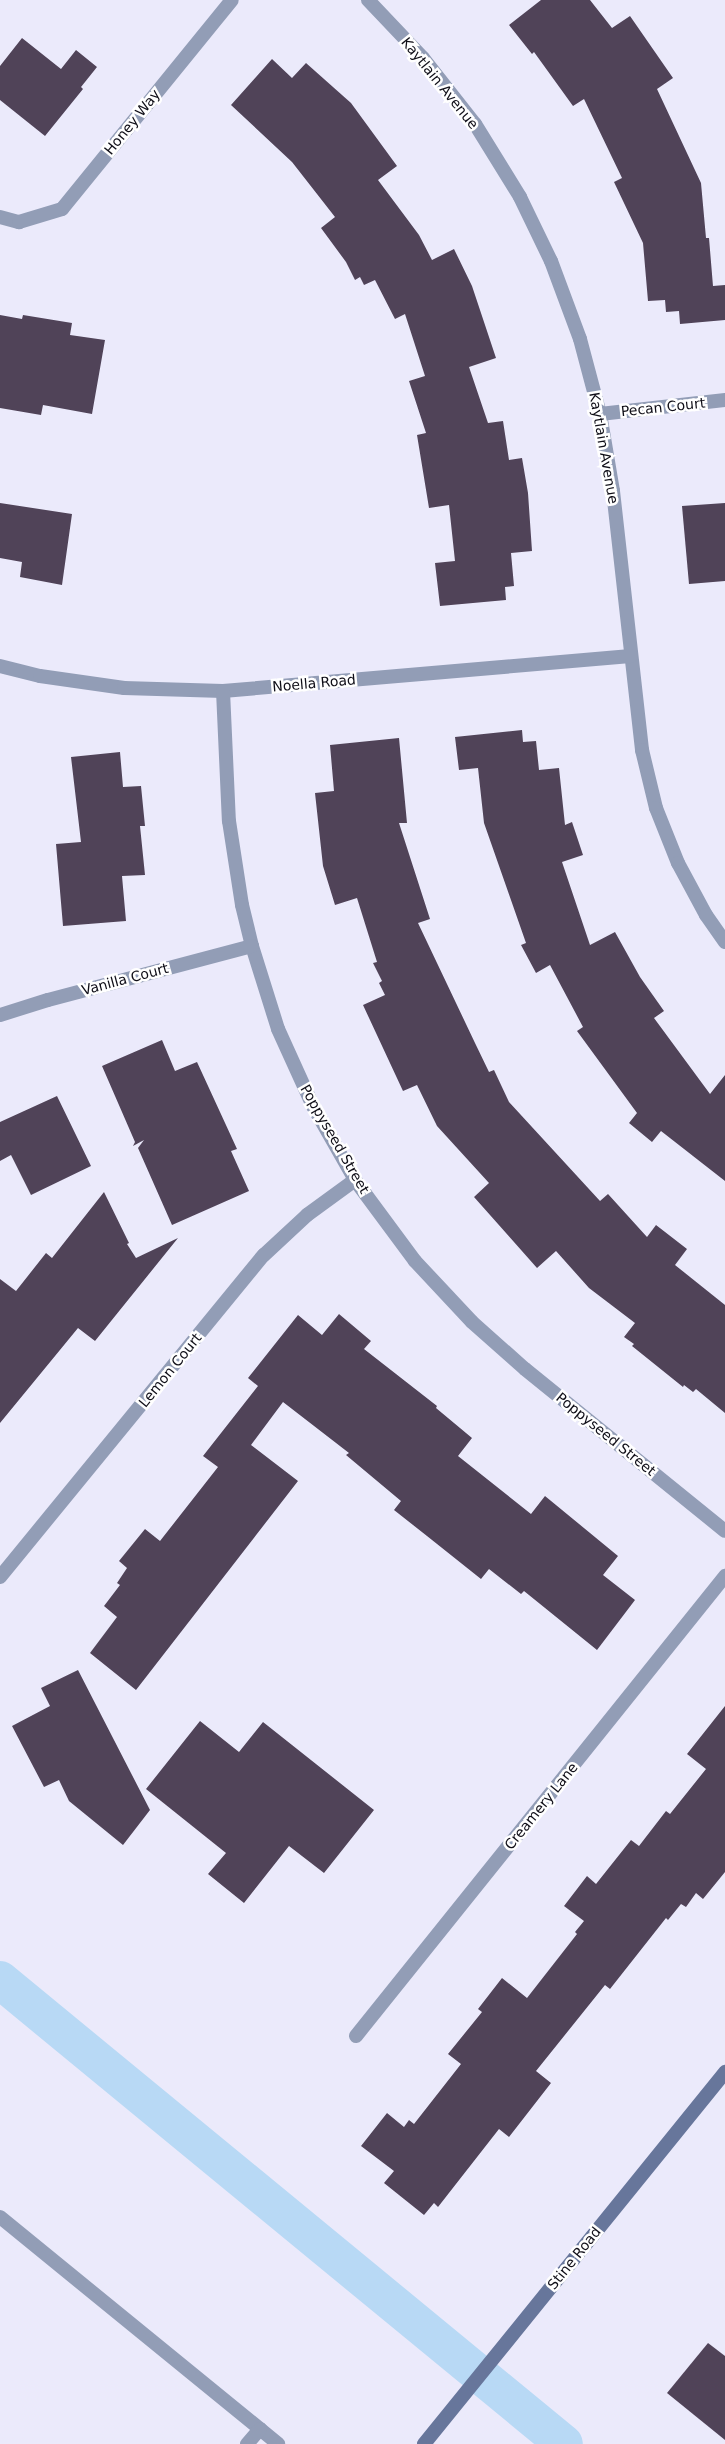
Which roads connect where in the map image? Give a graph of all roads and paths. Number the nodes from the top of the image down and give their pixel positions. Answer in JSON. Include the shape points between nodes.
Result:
{"nodes":[{"id":1,"x":232,"y":0,"type":"edge"},
{"id":2,"x":368,"y":0,"type":"edge"},
{"id":3,"x":0,"y":217,"type":"edge"},
{"id":4,"x":725,"y":400,"type":"edge"},
{"id":5,"x":600,"y":414,"type":"junction"},
{"id":6,"x":630,"y":656,"type":"junction"},
{"id":7,"x":0,"y":666,"type":"edge"},
{"id":8,"x":223,"y":691,"type":"junction"},
{"id":9,"x":725,"y":942,"type":"edge"},
{"id":10,"x":252,"y":946,"type":"junction"},
{"id":11,"x":0,"y":1015,"type":"edge"},
{"id":12,"x":355,"y":1180,"type":"junction"},
{"id":13,"x":725,"y":1531,"type":"edge"},
{"id":14,"x":725,"y":1576,"type":"edge"},
{"id":15,"x":0,"y":1577,"type":"edge"},
{"id":16,"x":356,"y":2036,"type":"dead end"},
{"id":17,"x":725,"y":2072,"type":"edge"},
{"id":18,"x":0,"y":2216,"type":"edge"},
{"id":19,"x":260,"y":2429,"type":"junction"},
{"id":20,"x":248,"y":2444,"type":"edge"},
{"id":21,"x":278,"y":2444,"type":"edge"},
{"id":22,"x":424,"y":2444,"type":"edge"}],
"edges":[{"from":1,"to":3,"type":"street","name":"Honey Way","via":[[62,208],[19,222]]},
{"from":2,"to":5,"type":"street","name":"Kaytlain Avenue","via":[[423,58],[474,124],[520,197],[551,261],[580,339]]},
{"from":4,"to":5,"type":"street","name":"Pecan Court"},
{"from":5,"to":6,"type":"street","name":"Kaytlain Avenue","via":[[613,491]]},
{"from":6,"to":8,"type":"street","name":"Noella Road"},
{"from":6,"to":9,"type":"street","name":"Kaytlain Avenue","via":[[642,750],[656,808],[678,863],[706,915]]},
{"from":7,"to":8,"type":"street","name":"Noella Road","via":[[40,676],[124,688]]},
{"from":8,"to":10,"type":"street","name":"Poppyseed Street","via":[[229,821]]},
{"from":10,"to":11,"type":"street","name":"Vanilla Court"},
{"from":10,"to":12,"type":"street","name":"Poppyseed Street","via":[[282,1038],[313,1106]]},
{"from":12,"to":13,"type":"street","name":"Poppyseed Street","via":[[415,1261],[472,1322]]},
{"from":12,"to":15,"type":"street","name":"Lemon Court","via":[[307,1214],[264,1256]]},
{"from":14,"to":16,"type":"street","name":"Creamery Lane"},
{"from":17,"to":22,"type":"main road","name":"Stine Road"},
{"from":18,"to":19,"type":"street"},
{"from":19,"to":20,"type":"street"},
{"from":19,"to":21,"type":"street"}]}
